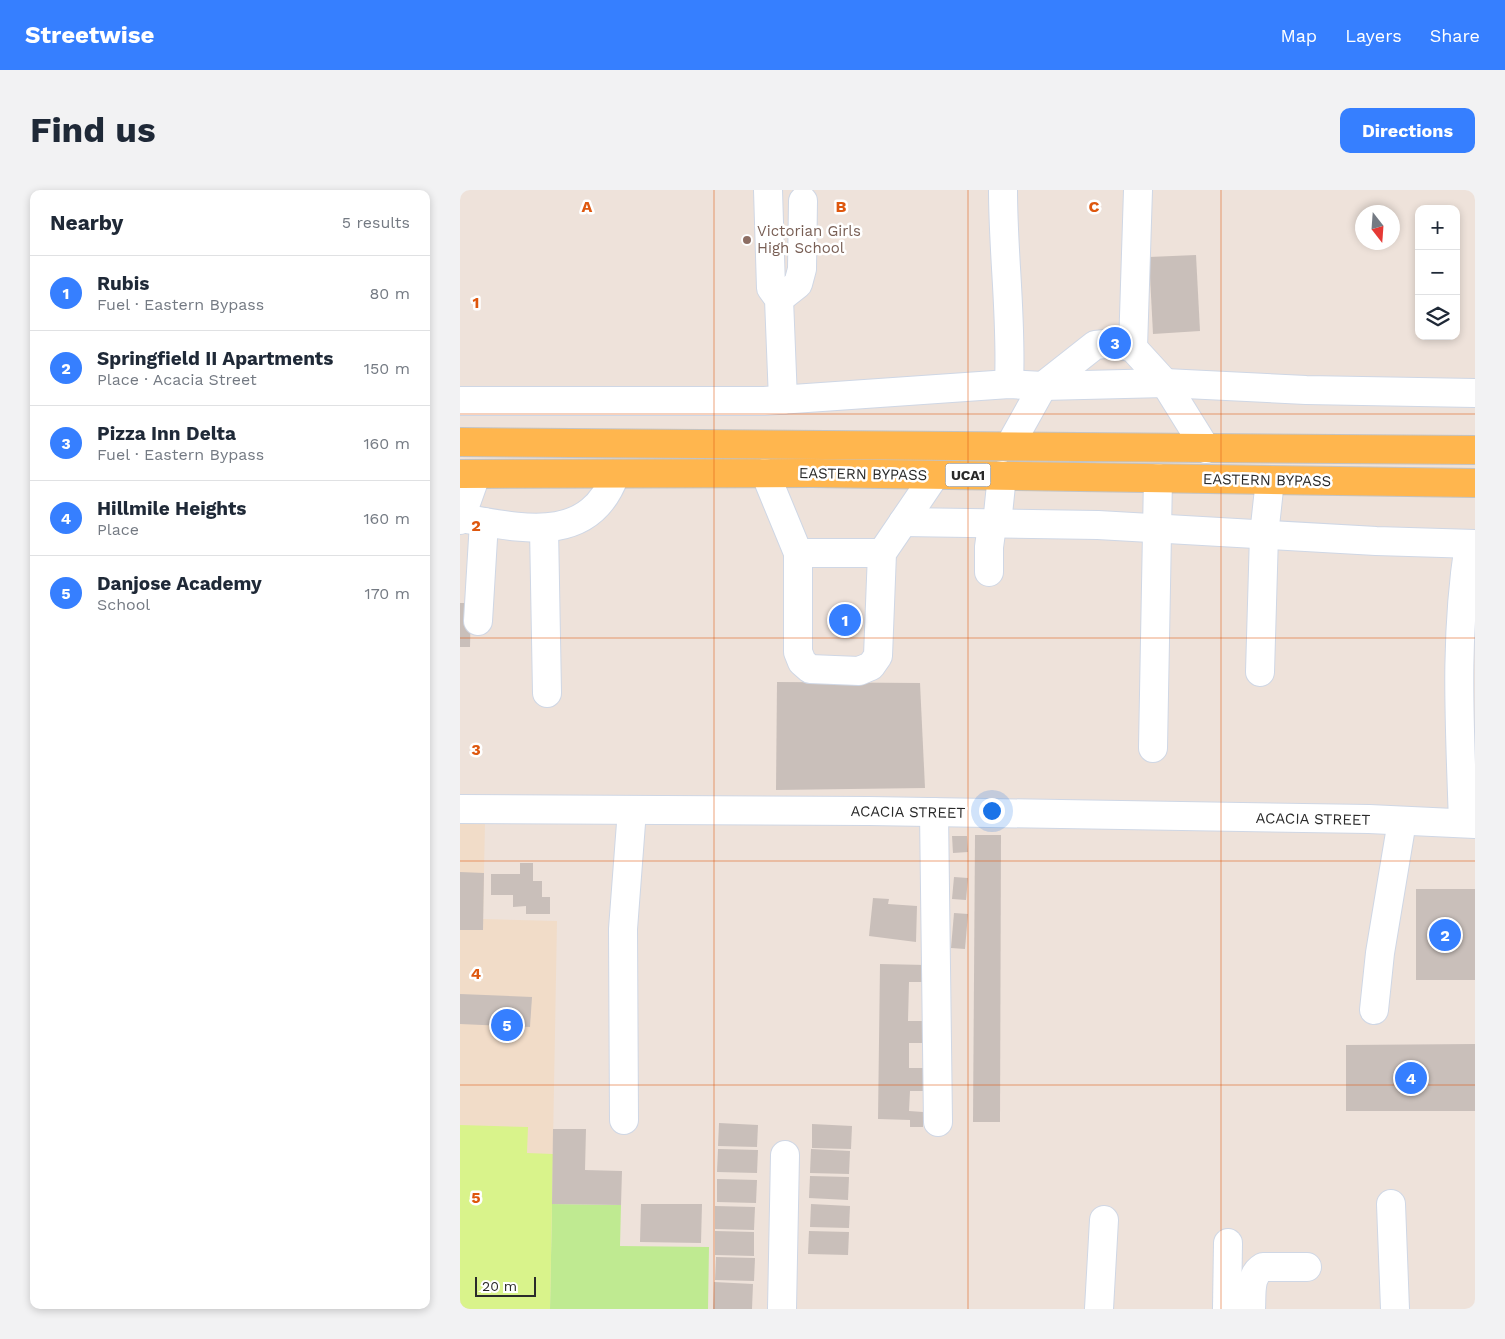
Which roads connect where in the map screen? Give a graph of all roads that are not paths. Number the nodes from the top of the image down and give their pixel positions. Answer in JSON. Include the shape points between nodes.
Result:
{"nodes":[{"id":1,"x":768,"y":190,"type":"edge"},
{"id":2,"x":1003,"y":190,"type":"edge"},
{"id":3,"x":1138,"y":190,"type":"edge"},
{"id":4,"x":803,"y":201,"type":"dead end"},
{"id":5,"x":779,"y":299,"type":"junction"},
{"id":6,"x":1133,"y":348,"type":"junction"},
{"id":7,"x":1165,"y":383,"type":"junction"},
{"id":8,"x":1009,"y":384,"type":"junction"},
{"id":9,"x":1044,"y":386,"type":"junction"},
{"id":10,"x":1475,"y":393,"type":"edge"},
{"id":11,"x":783,"y":400,"type":"junction"},
{"id":12,"x":460,"y":401,"type":"edge"},
{"id":13,"x":460,"y":442,"type":"edge"},
{"id":14,"x":1010,"y":445,"type":"junction"},
{"id":15,"x":1206,"y":449,"type":"junction"},
{"id":16,"x":1475,"y":450,"type":"edge"},
{"id":17,"x":765,"y":473,"type":"junction"},
{"id":18,"x":468,"y":474,"type":"edge"},
{"id":19,"x":615,"y":475,"type":"junction"},
{"id":20,"x":934,"y":475,"type":"junction"},
{"id":21,"x":1002,"y":475,"type":"junction"},
{"id":22,"x":1158,"y":478,"type":"junction"},
{"id":23,"x":1270,"y":480,"type":"junction"},
{"id":24,"x":1428,"y":482,"type":"junction"},
{"id":25,"x":1475,"y":482,"type":"edge"},
{"id":26,"x":1475,"y":495,"type":"edge"},
{"id":27,"x":468,"y":520,"type":"edge"},
{"id":28,"x":903,"y":522,"type":"junction"},
{"id":29,"x":994,"y":524,"type":"junction"},
{"id":30,"x":544,"y":528,"type":"junction"},
{"id":31,"x":1155,"y":528,"type":"junction"},
{"id":32,"x":1264,"y":535,"type":"junction"},
{"id":33,"x":1472,"y":544,"type":"edge"},
{"id":34,"x":798,"y":553,"type":"junction"},
{"id":35,"x":882,"y":553,"type":"junction"},
{"id":36,"x":989,"y":572,"type":"dead end"},
{"id":37,"x":478,"y":621,"type":"dead end"},
{"id":38,"x":1260,"y":672,"type":"dead end"},
{"id":39,"x":547,"y":693,"type":"dead end"},
{"id":40,"x":1153,"y":748,"type":"dead end"},
{"id":41,"x":460,"y":809,"type":"edge"},
{"id":42,"x":632,"y":810,"type":"junction"},
{"id":43,"x":934,"y":812,"type":"junction"},
{"id":44,"x":1402,"y":821,"type":"junction"},
{"id":45,"x":1469,"y":824,"type":"edge"},
{"id":46,"x":1374,"y":1010,"type":"dead end"},
{"id":47,"x":624,"y":1120,"type":"dead end"},
{"id":48,"x":938,"y":1122,"type":"dead end"},
{"id":49,"x":785,"y":1155,"type":"dead end"},
{"id":50,"x":1391,"y":1204,"type":"dead end"},
{"id":51,"x":1104,"y":1220,"type":"dead end"},
{"id":52,"x":1228,"y":1244,"type":"dead end"},
{"id":53,"x":1307,"y":1267,"type":"dead end"},
{"id":54,"x":782,"y":1309,"type":"edge"},
{"id":55,"x":1100,"y":1309,"type":"edge"},
{"id":56,"x":1227,"y":1309,"type":"edge"},
{"id":57,"x":1251,"y":1309,"type":"edge"},
{"id":58,"x":1394,"y":1309,"type":"edge"}],
"edges":[{"from":1,"to":5,"type":"street","via":[[771,288]]},
{"from":2,"to":8,"type":"street","via":[[1003,241],[1011,336]]},
{"from":3,"to":6,"type":"street"},
{"from":4,"to":5,"type":"street","via":[[802,268],[798,284]]},
{"from":5,"to":11,"type":"street"},
{"from":6,"to":7,"type":"street"},
{"from":6,"to":9,"type":"street","via":[[1115,343],[1095,345]]},
{"from":7,"to":9,"type":"street"},
{"from":7,"to":10,"type":"street"},
{"from":7,"to":15,"type":"street"},
{"from":8,"to":9,"type":"street"},
{"from":8,"to":11,"type":"street"},
{"from":9,"to":14,"type":"street"},
{"from":11,"to":12,"type":"street"},
{"from":13,"to":14,"type":"main road","name":"EASTERN BYPASS","number":"UCA1"},
{"from":14,"to":15,"type":"main road","name":"EASTERN BYPASS","number":"UCA1"},
{"from":15,"to":16,"type":"main road","name":"EASTERN BYPASS","number":"UCA1"},
{"from":17,"to":19,"type":"main road","name":"EASTERN BYPASS","number":"UCA1"},
{"from":17,"to":20,"type":"main road","name":"EASTERN BYPASS","number":"UCA1"},
{"from":17,"to":34,"type":"street"},
{"from":18,"to":19,"type":"main road","name":"EASTERN BYPASS","number":"UCA1"},
{"from":18,"to":27,"type":"street"},
{"from":19,"to":30,"type":"street","via":[[608,494],[584,518],[563,526]]},
{"from":20,"to":21,"type":"main road","name":"EASTERN BYPASS","number":"UCA1"},
{"from":20,"to":28,"type":"street"},
{"from":21,"to":22,"type":"main road","name":"EASTERN BYPASS","number":"UCA1"},
{"from":21,"to":29,"type":"street"},
{"from":22,"to":23,"type":"main road","name":"EASTERN BYPASS","number":"UCA1"},
{"from":22,"to":31,"type":"street"},
{"from":23,"to":24,"type":"main road","name":"EASTERN BYPASS","number":"UCA1"},
{"from":23,"to":32,"type":"street"},
{"from":24,"to":25,"type":"main road","name":"EASTERN BYPASS","number":"UCA1"},
{"from":24,"to":26,"type":"main road"},
{"from":27,"to":30,"type":"street"},
{"from":27,"to":37,"type":"street"},
{"from":28,"to":29,"type":"street"},
{"from":28,"to":35,"type":"street"},
{"from":29,"to":31,"type":"street"},
{"from":29,"to":36,"type":"street","via":[[988,547]]},
{"from":30,"to":39,"type":"street"},
{"from":31,"to":32,"type":"street"},
{"from":31,"to":40,"type":"street"},
{"from":32,"to":33,"type":"street"},
{"from":32,"to":38,"type":"street"},
{"from":33,"to":45,"type":"street","via":[[1462,588],[1458,660]]},
{"from":34,"to":35,"type":"street"},
{"from":34,"to":35,"type":"street","via":[[798,652],[802,662],[810,669],[859,671],[871,666],[878,656]]},
{"from":41,"to":42,"type":"street","name":"ACACIA STREET"},
{"from":42,"to":43,"type":"street","name":"ACACIA STREET"},
{"from":42,"to":47,"type":"street","via":[[624,929]]},
{"from":43,"to":44,"type":"street","name":"ACACIA STREET"},
{"from":43,"to":48,"type":"street"},
{"from":44,"to":45,"type":"street","name":"ACACIA STREET"},
{"from":44,"to":46,"type":"street"},
{"from":49,"to":54,"type":"street"},
{"from":50,"to":58,"type":"street"},
{"from":51,"to":55,"type":"street"},
{"from":52,"to":56,"type":"street"},
{"from":53,"to":57,"type":"street","via":[[1263,1268],[1257,1271],[1253,1277]]}]}
